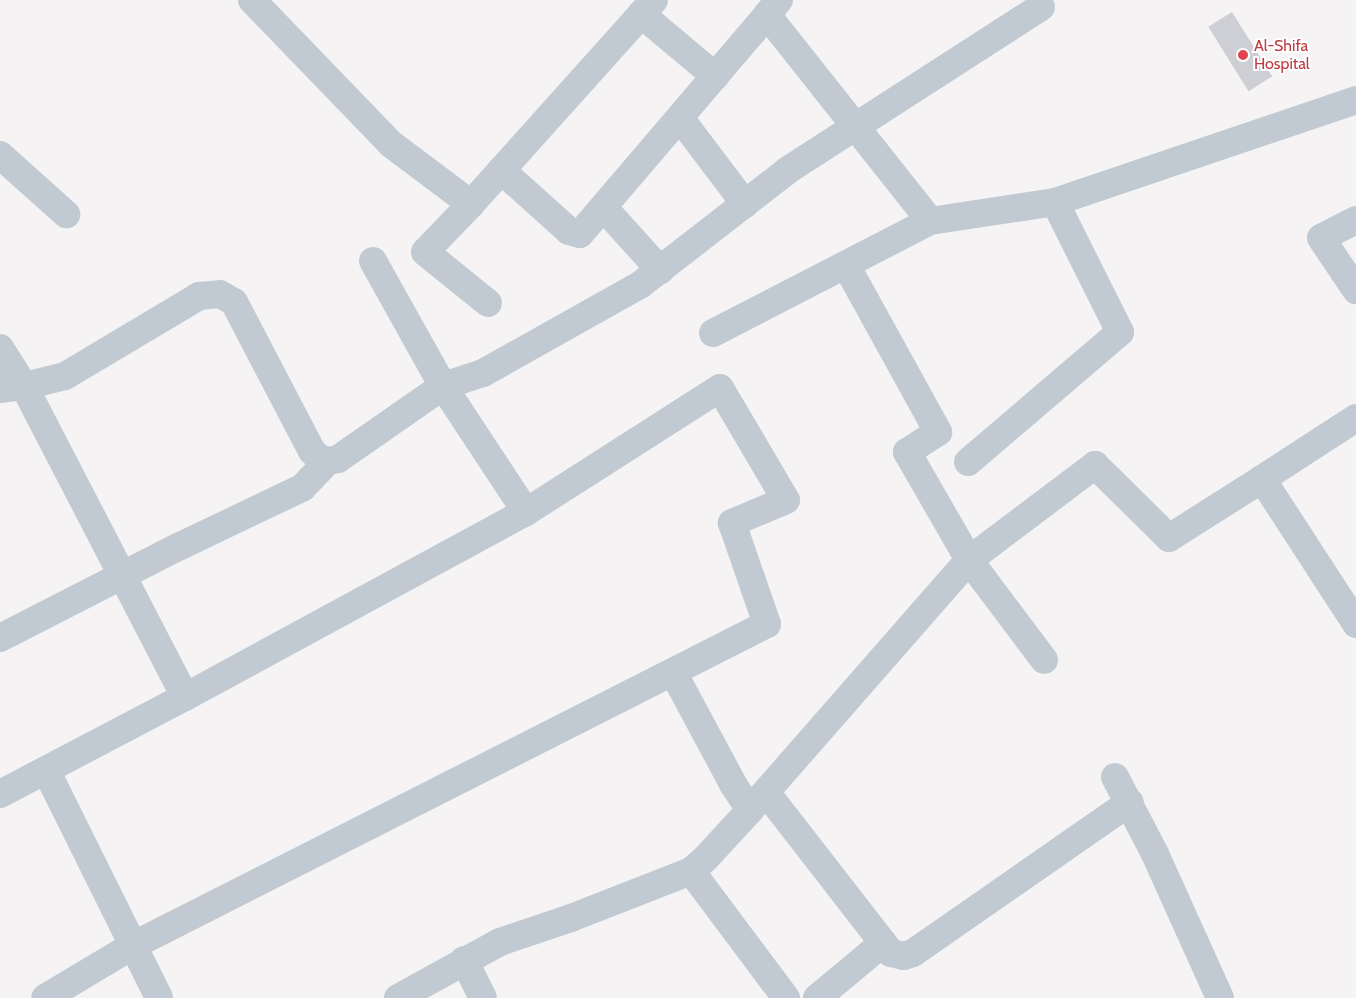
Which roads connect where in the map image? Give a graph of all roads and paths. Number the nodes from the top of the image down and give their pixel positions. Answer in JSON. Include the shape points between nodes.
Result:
{"nodes":[{"id":1,"x":252,"y":0,"type":"edge"},
{"id":2,"x":647,"y":7,"type":"edge"},
{"id":3,"x":773,"y":7,"type":"edge"},
{"id":4,"x":1041,"y":7,"type":"dead end"},
{"id":5,"x":715,"y":76,"type":"junction"},
{"id":6,"x":1356,"y":100,"type":"edge"},
{"id":7,"x":680,"y":118,"type":"junction"},
{"id":8,"x":854,"y":127,"type":"junction"},
{"id":9,"x":0,"y":155,"type":"edge"},
{"id":10,"x":502,"y":170,"type":"junction"},
{"id":11,"x":1054,"y":202,"type":"junction"},
{"id":12,"x":471,"y":204,"type":"junction"},
{"id":13,"x":745,"y":204,"type":"junction"},
{"id":14,"x":604,"y":208,"type":"junction"},
{"id":15,"x":66,"y":214,"type":"dead end"},
{"id":16,"x":1356,"y":220,"type":"edge"},
{"id":17,"x":930,"y":221,"type":"junction"},
{"id":18,"x":373,"y":261,"type":"dead end"},
{"id":19,"x":846,"y":265,"type":"junction"},
{"id":20,"x":660,"y":270,"type":"junction"},
{"id":21,"x":1356,"y":290,"type":"edge"},
{"id":22,"x":488,"y":303,"type":"dead end"},
{"id":23,"x":713,"y":333,"type":"dead end"},
{"id":24,"x":0,"y":348,"type":"edge"},
{"id":25,"x":443,"y":386,"type":"junction"},
{"id":26,"x":12,"y":388,"type":"edge"},
{"id":27,"x":1356,"y":418,"type":"edge"},
{"id":28,"x":328,"y":461,"type":"junction"},
{"id":29,"x":968,"y":462,"type":"dead end"},
{"id":30,"x":1262,"y":478,"type":"junction"},
{"id":31,"x":526,"y":512,"type":"junction"},
{"id":32,"x":969,"y":560,"type":"junction"},
{"id":33,"x":123,"y":575,"type":"junction"},
{"id":34,"x":1355,"y":621,"type":"edge"},
{"id":35,"x":0,"y":638,"type":"edge"},
{"id":36,"x":1044,"y":660,"type":"dead end"},
{"id":37,"x":673,"y":672,"type":"junction"},
{"id":38,"x":185,"y":698,"type":"junction"},
{"id":39,"x":46,"y":770,"type":"junction"},
{"id":40,"x":1115,"y":777,"type":"dead end"},
{"id":41,"x":0,"y":794,"type":"edge"},
{"id":42,"x":758,"y":801,"type":"junction"},
{"id":43,"x":1130,"y":802,"type":"junction"},
{"id":44,"x":691,"y":871,"type":"junction"},
{"id":45,"x":882,"y":943,"type":"junction"},
{"id":46,"x":132,"y":946,"type":"junction"},
{"id":47,"x":464,"y":960,"type":"junction"},
{"id":48,"x":1218,"y":997,"type":"edge"},
{"id":49,"x":45,"y":998,"type":"edge"},
{"id":50,"x":159,"y":998,"type":"edge"},
{"id":51,"x":398,"y":998,"type":"edge"},
{"id":52,"x":483,"y":998,"type":"edge"},
{"id":53,"x":786,"y":998,"type":"edge"},
{"id":54,"x":818,"y":998,"type":"edge"}],
"edges":[{"from":1,"to":12,"type":"street","via":[[391,144]]},
{"from":2,"to":5,"type":"street"},
{"from":2,"to":10,"type":"street"},
{"from":3,"to":5,"type":"street"},
{"from":3,"to":8,"type":"street"},
{"from":4,"to":8,"type":"street"},
{"from":5,"to":7,"type":"street"},
{"from":6,"to":11,"type":"street"},
{"from":7,"to":13,"type":"street"},
{"from":7,"to":14,"type":"street"},
{"from":8,"to":13,"type":"street","via":[[788,170]]},
{"from":8,"to":17,"type":"street"},
{"from":9,"to":15,"type":"street"},
{"from":10,"to":12,"type":"street"},
{"from":10,"to":14,"type":"street","via":[[569,231],[580,234]]},
{"from":11,"to":17,"type":"street"},
{"from":11,"to":29,"type":"street","via":[[1120,332]]},
{"from":12,"to":22,"type":"street","via":[[425,252]]},
{"from":13,"to":20,"type":"street"},
{"from":14,"to":20,"type":"street"},
{"from":16,"to":21,"type":"street","via":[[1322,238]]},
{"from":17,"to":19,"type":"street"},
{"from":18,"to":25,"type":"street"},
{"from":19,"to":23,"type":"street"},
{"from":19,"to":32,"type":"street","via":[[938,432],[907,452]]},
{"from":20,"to":25,"type":"street","via":[[640,285],[482,373]]},
{"from":24,"to":26,"type":"street"},
{"from":25,"to":28,"type":"street","via":[[338,459]]},
{"from":25,"to":31,"type":"street"},
{"from":26,"to":28,"type":"street","via":[[65,376],[199,296],[220,294],[238,308],[312,451],[320,459]]},
{"from":26,"to":33,"type":"street"},
{"from":27,"to":30,"type":"street"},
{"from":28,"to":33,"type":"street","via":[[302,488]]},
{"from":30,"to":32,"type":"street","via":[[1169,538],[1095,465]]},
{"from":30,"to":34,"type":"street"},
{"from":31,"to":37,"type":"street","via":[[720,388],[786,500],[732,523],[767,624]]},
{"from":31,"to":38,"type":"street"},
{"from":32,"to":36,"type":"street"},
{"from":32,"to":42,"type":"street"},
{"from":33,"to":35,"type":"street"},
{"from":33,"to":38,"type":"street"},
{"from":37,"to":42,"type":"street","via":[[733,784]]},
{"from":37,"to":46,"type":"street"},
{"from":38,"to":39,"type":"street"},
{"from":39,"to":41,"type":"street"},
{"from":39,"to":46,"type":"street"},
{"from":40,"to":43,"type":"street"},
{"from":42,"to":44,"type":"street"},
{"from":42,"to":45,"type":"street"},
{"from":43,"to":45,"type":"street","via":[[913,954],[891,953]]},
{"from":43,"to":48,"type":"street"},
{"from":44,"to":47,"type":"street","via":[[500,942]]},
{"from":44,"to":53,"type":"street"},
{"from":45,"to":54,"type":"street"},
{"from":46,"to":49,"type":"street"},
{"from":46,"to":50,"type":"street"},
{"from":47,"to":51,"type":"street"},
{"from":47,"to":52,"type":"street"}]}
